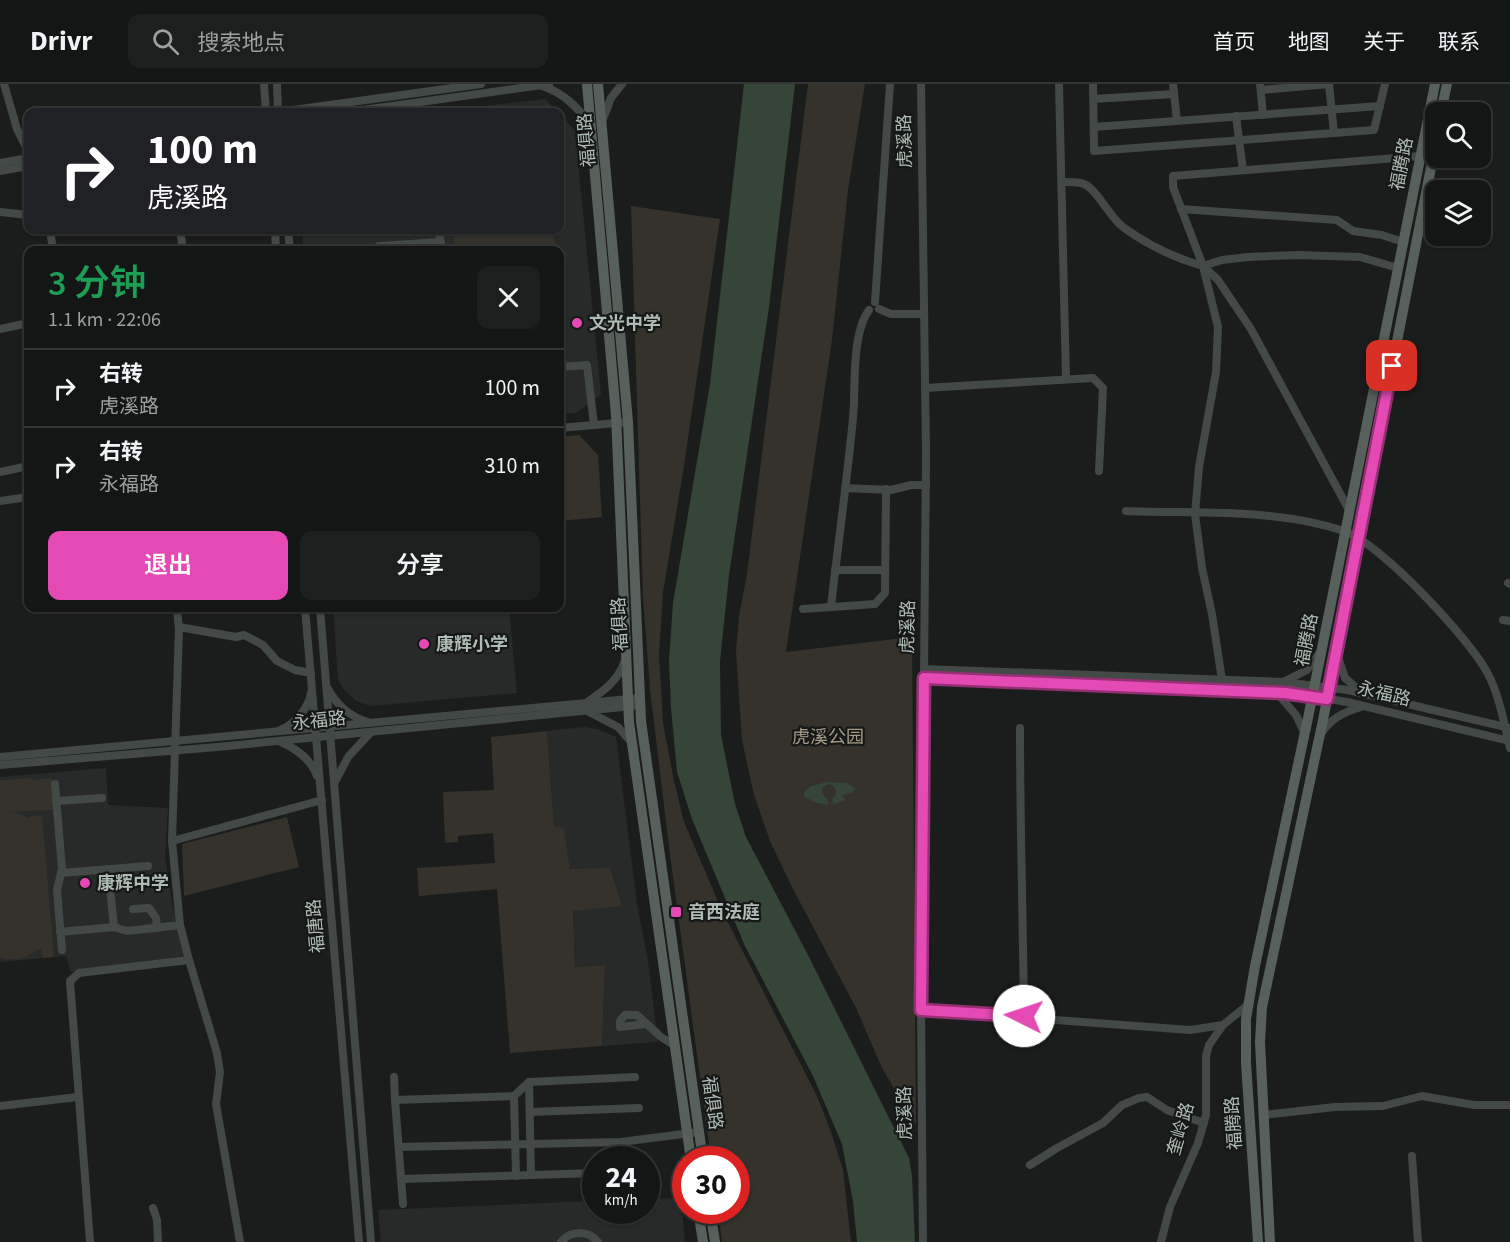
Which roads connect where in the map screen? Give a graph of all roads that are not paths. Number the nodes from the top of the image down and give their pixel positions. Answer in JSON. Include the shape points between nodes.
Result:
{"nodes":[{"id":1,"x":4,"y":84,"type":"edge"},
{"id":2,"x":264,"y":84,"type":"edge"},
{"id":3,"x":276,"y":84,"type":"edge"},
{"id":4,"x":481,"y":84,"type":"edge"},
{"id":5,"x":549,"y":84,"type":"edge"},
{"id":6,"x":587,"y":84,"type":"edge"},
{"id":7,"x":598,"y":84,"type":"edge"},
{"id":8,"x":622,"y":84,"type":"edge"},
{"id":9,"x":890,"y":84,"type":"edge"},
{"id":10,"x":921,"y":84,"type":"edge"},
{"id":11,"x":1059,"y":84,"type":"edge"},
{"id":12,"x":1093,"y":84,"type":"edge"},
{"id":13,"x":1329,"y":84,"type":"edge"},
{"id":14,"x":1385,"y":84,"type":"edge"},
{"id":15,"x":1435,"y":84,"type":"edge"},
{"id":16,"x":1447,"y":84,"type":"edge"},
{"id":17,"x":538,"y":86,"type":"junction"},
{"id":18,"x":1261,"y":87,"type":"edge"},
{"id":19,"x":1174,"y":89,"type":"edge"},
{"id":20,"x":1094,"y":99,"type":"junction"},
{"id":21,"x":1443,"y":102,"type":"edge"},
{"id":22,"x":1380,"y":106,"type":"junction"},
{"id":23,"x":266,"y":108,"type":"edge"},
{"id":24,"x":279,"y":108,"type":"edge"},
{"id":25,"x":308,"y":108,"type":"edge"},
{"id":26,"x":405,"y":108,"type":"edge"},
{"id":27,"x":1263,"y":115,"type":"junction"},
{"id":28,"x":1236,"y":116,"type":"junction"},
{"id":29,"x":1177,"y":121,"type":"junction"},
{"id":30,"x":596,"y":124,"type":"junction"},
{"id":31,"x":1094,"y":127,"type":"junction"},
{"id":32,"x":1334,"y":134,"type":"junction"},
{"id":33,"x":24,"y":144,"type":"edge"},
{"id":34,"x":1420,"y":156,"type":"junction"},
{"id":35,"x":24,"y":159,"type":"edge"},
{"id":36,"x":0,"y":163,"type":"edge"},
{"id":37,"x":24,"y":167,"type":"edge"},
{"id":38,"x":1431,"y":168,"type":"edge"},
{"id":39,"x":1243,"y":170,"type":"junction"},
{"id":40,"x":0,"y":171,"type":"edge"},
{"id":41,"x":1062,"y":182,"type":"junction"},
{"id":42,"x":1181,"y":209,"type":"junction"},
{"id":43,"x":0,"y":212,"type":"edge"},
{"id":44,"x":24,"y":215,"type":"edge"},
{"id":45,"x":1403,"y":242,"type":"junction"},
{"id":46,"x":379,"y":246,"type":"dead end"},
{"id":47,"x":441,"y":246,"type":"edge"},
{"id":48,"x":1203,"y":266,"type":"junction"},
{"id":49,"x":1398,"y":268,"type":"junction"},
{"id":50,"x":875,"y":307,"type":"junction"},
{"id":51,"x":924,"y":314,"type":"junction"},
{"id":52,"x":24,"y":324,"type":"edge"},
{"id":53,"x":0,"y":329,"type":"edge"},
{"id":54,"x":564,"y":367,"type":"edge"},
{"id":55,"x":1066,"y":379,"type":"junction"},
{"id":56,"x":925,"y":388,"type":"junction"},
{"id":57,"x":622,"y":423,"type":"junction"},
{"id":58,"x":594,"y":425,"type":"junction"},
{"id":59,"x":564,"y":428,"type":"edge"},
{"id":60,"x":24,"y":467,"type":"edge"},
{"id":61,"x":1099,"y":471,"type":"dead end"},
{"id":62,"x":0,"y":472,"type":"edge"},
{"id":63,"x":926,"y":485,"type":"junction"},
{"id":64,"x":845,"y":488,"type":"junction"},
{"id":65,"x":886,"y":489,"type":"junction"},
{"id":66,"x":24,"y":497,"type":"edge"},
{"id":67,"x":0,"y":501,"type":"edge"},
{"id":68,"x":1350,"y":510,"type":"junction"},
{"id":69,"x":1126,"y":511,"type":"dead end"},
{"id":70,"x":1195,"y":514,"type":"junction"},
{"id":71,"x":1345,"y":531,"type":"junction"},
{"id":72,"x":1358,"y":539,"type":"junction"},
{"id":73,"x":835,"y":570,"type":"junction"},
{"id":74,"x":885,"y":570,"type":"junction"},
{"id":75,"x":831,"y":607,"type":"junction"},
{"id":76,"x":803,"y":609,"type":"dead end"},
{"id":77,"x":177,"y":612,"type":"edge"},
{"id":78,"x":306,"y":612,"type":"edge"},
{"id":79,"x":320,"y":612,"type":"edge"},
{"id":80,"x":179,"y":627,"type":"junction"},
{"id":81,"x":1322,"y":649,"type":"junction"},
{"id":82,"x":1336,"y":652,"type":"junction"},
{"id":83,"x":627,"y":654,"type":"junction"},
{"id":84,"x":311,"y":673,"type":"junction"},
{"id":85,"x":924,"y":674,"type":"junction"},
{"id":86,"x":1222,"y":680,"type":"junction"},
{"id":87,"x":1283,"y":682,"type":"junction"},
{"id":88,"x":1315,"y":685,"type":"junction"},
{"id":89,"x":326,"y":686,"type":"junction"},
{"id":90,"x":312,"y":687,"type":"junction"},
{"id":91,"x":1330,"y":687,"type":"junction"},
{"id":92,"x":1277,"y":693,"type":"junction"},
{"id":93,"x":1364,"y":694,"type":"junction"},
{"id":94,"x":1312,"y":696,"type":"junction"},
{"id":95,"x":1327,"y":699,"type":"junction"},
{"id":96,"x":634,"y":703,"type":"junction"},
{"id":97,"x":1364,"y":706,"type":"junction"},
{"id":98,"x":585,"y":707,"type":"junction"},
{"id":99,"x":372,"y":728,"type":"junction"},
{"id":100,"x":1020,"y":728,"type":"dead end"},
{"id":101,"x":1507,"y":728,"type":"edge"},
{"id":102,"x":330,"y":732,"type":"junction"},
{"id":103,"x":316,"y":733,"type":"junction"},
{"id":104,"x":1305,"y":734,"type":"junction"},
{"id":105,"x":278,"y":736,"type":"junction"},
{"id":106,"x":1320,"y":737,"type":"junction"},
{"id":107,"x":176,"y":741,"type":"junction"},
{"id":108,"x":1509,"y":743,"type":"edge"},
{"id":109,"x":633,"y":744,"type":"junction"},
{"id":110,"x":176,"y":751,"type":"junction"},
{"id":111,"x":0,"y":757,"type":"edge"},
{"id":112,"x":0,"y":765,"type":"edge"},
{"id":113,"x":55,"y":784,"type":"dead end"},
{"id":114,"x":320,"y":785,"type":"junction"},
{"id":115,"x":334,"y":785,"type":"junction"},
{"id":116,"x":102,"y":798,"type":"dead end"},
{"id":117,"x":322,"y":800,"type":"junction"},
{"id":118,"x":56,"y":801,"type":"junction"},
{"id":119,"x":172,"y":841,"type":"junction"},
{"id":120,"x":148,"y":866,"type":"dead end"},
{"id":121,"x":108,"y":869,"type":"junction"},
{"id":122,"x":61,"y":873,"type":"junction"},
{"id":123,"x":133,"y":909,"type":"dead end"},
{"id":124,"x":180,"y":925,"type":"junction"},
{"id":125,"x":114,"y":927,"type":"junction"},
{"id":126,"x":157,"y":928,"type":"junction"},
{"id":127,"x":60,"y":933,"type":"junction"},
{"id":128,"x":62,"y":950,"type":"dead end"},
{"id":129,"x":189,"y":960,"type":"junction"},
{"id":130,"x":1249,"y":1004,"type":"junction"},
{"id":131,"x":921,"y":1010,"type":"junction"},
{"id":132,"x":1024,"y":1016,"type":"junction"},
{"id":133,"x":646,"y":1024,"type":"dead end"},
{"id":134,"x":1222,"y":1025,"type":"junction"},
{"id":135,"x":675,"y":1046,"type":"junction"},
{"id":136,"x":394,"y":1077,"type":"dead end"},
{"id":137,"x":634,"y":1077,"type":"dead end"},
{"id":138,"x":529,"y":1082,"type":"junction"},
{"id":139,"x":78,"y":1096,"type":"junction"},
{"id":140,"x":514,"y":1096,"type":"junction"},
{"id":141,"x":395,"y":1100,"type":"junction"},
{"id":142,"x":1510,"y":1105,"type":"edge"},
{"id":143,"x":0,"y":1106,"type":"edge"},
{"id":144,"x":639,"y":1108,"type":"dead end"},
{"id":145,"x":530,"y":1112,"type":"junction"},
{"id":146,"x":1263,"y":1115,"type":"junction"},
{"id":147,"x":1204,"y":1123,"type":"junction"},
{"id":148,"x":693,"y":1133,"type":"junction"},
{"id":149,"x":531,"y":1143,"type":"junction"},
{"id":150,"x":515,"y":1144,"type":"junction"},
{"id":151,"x":692,"y":1146,"type":"edge"},
{"id":152,"x":698,"y":1146,"type":"edge"},
{"id":153,"x":399,"y":1147,"type":"junction"},
{"id":154,"x":1412,"y":1156,"type":"dead end"},
{"id":155,"x":1030,"y":1165,"type":"dead end"},
{"id":156,"x":582,"y":1173,"type":"edge"},
{"id":157,"x":531,"y":1175,"type":"junction"},
{"id":158,"x":516,"y":1176,"type":"junction"},
{"id":159,"x":402,"y":1179,"type":"junction"},
{"id":160,"x":403,"y":1204,"type":"dead end"},
{"id":161,"x":153,"y":1208,"type":"dead end"},
{"id":162,"x":700,"y":1224,"type":"edge"},
{"id":163,"x":712,"y":1224,"type":"edge"},
{"id":164,"x":90,"y":1242,"type":"edge"},
{"id":165,"x":158,"y":1242,"type":"edge"},
{"id":166,"x":240,"y":1242,"type":"edge"},
{"id":167,"x":359,"y":1242,"type":"edge"},
{"id":168,"x":372,"y":1242,"type":"edge"},
{"id":169,"x":561,"y":1242,"type":"edge"},
{"id":170,"x":598,"y":1242,"type":"edge"},
{"id":171,"x":703,"y":1242,"type":"edge"},
{"id":172,"x":715,"y":1242,"type":"edge"},
{"id":173,"x":924,"y":1242,"type":"edge"},
{"id":174,"x":1161,"y":1242,"type":"edge"},
{"id":175,"x":1258,"y":1242,"type":"edge"},
{"id":176,"x":1270,"y":1242,"type":"edge"},
{"id":177,"x":1418,"y":1242,"type":"edge"}],
"edges":[{"from":1,"to":33,"type":"street"},
{"from":2,"to":23,"type":"street"},
{"from":3,"to":24,"type":"street"},
{"from":4,"to":25,"type":"street"},
{"from":5,"to":17,"type":"street"},
{"from":6,"to":30,"type":"main road","name":"福俱路"},
{"from":7,"to":30,"type":"main road","name":"福俱路"},
{"from":8,"to":30,"type":"street"},
{"from":9,"to":50,"type":"street"},
{"from":10,"to":51,"type":"street","name":"虎溪路"},
{"from":11,"to":41,"type":"street"},
{"from":12,"to":20,"type":"street"},
{"from":13,"to":18,"type":"street"},
{"from":13,"to":32,"type":"street"},
{"from":14,"to":22,"type":"street"},
{"from":15,"to":34,"type":"main road","name":"福腾路"},
{"from":16,"to":21,"type":"main road"},
{"from":17,"to":26,"type":"street"},
{"from":17,"to":30,"type":"street","via":[[565,97]]},
{"from":18,"to":27,"type":"street"},
{"from":19,"to":20,"type":"street"},
{"from":19,"to":29,"type":"street"},
{"from":20,"to":31,"type":"street"},
{"from":22,"to":27,"type":"street"},
{"from":22,"to":32,"type":"street","via":[[1374,130]]},
{"from":27,"to":28,"type":"street"},
{"from":28,"to":29,"type":"street"},
{"from":28,"to":39,"type":"street"},
{"from":29,"to":31,"type":"street"},
{"from":30,"to":57,"type":"main road","name":"福俱路"},
{"from":31,"to":32,"type":"street","via":[[1094,151]]},
{"from":34,"to":39,"type":"street"},
{"from":34,"to":45,"type":"main road","name":"福腾路"},
{"from":35,"to":36,"type":"street"},
{"from":37,"to":40,"type":"street"},
{"from":38,"to":72,"type":"main road","name":"福腾路"},
{"from":39,"to":42,"type":"street","via":[[1173,176]]},
{"from":41,"to":48,"type":"street","via":[[1083,183],[1120,225],[1182,260]]},
{"from":41,"to":55,"type":"street"},
{"from":42,"to":45,"type":"street","via":[[1337,220],[1353,231]]},
{"from":42,"to":48,"type":"street"},
{"from":43,"to":44,"type":"street"},
{"from":45,"to":49,"type":"main road","name":"福腾路"},
{"from":46,"to":47,"type":"street"},
{"from":48,"to":49,"type":"street","via":[[1222,260],[1298,255],[1360,257]]},
{"from":48,"to":68,"type":"street","via":[[1218,280],[1251,329]]},
{"from":48,"to":70,"type":"street","via":[[1218,327],[1216,372]]},
{"from":49,"to":68,"type":"main road","name":"福腾路"},
{"from":50,"to":51,"type":"street","via":[[891,314]]},
{"from":50,"to":64,"type":"street","via":[[864,316],[859,340]]},
{"from":51,"to":56,"type":"street","name":"虎溪路"},
{"from":52,"to":53,"type":"street"},
{"from":54,"to":58,"type":"street","via":[[587,365]]},
{"from":55,"to":56,"type":"street"},
{"from":55,"to":61,"type":"street","via":[[1093,378],[1103,388]]},
{"from":56,"to":63,"type":"street","name":"虎溪路"},
{"from":57,"to":58,"type":"street"},
{"from":57,"to":83,"type":"main road","name":"福俱路"},
{"from":57,"to":96,"type":"main road","name":"福俱路"},
{"from":58,"to":59,"type":"street"},
{"from":60,"to":62,"type":"street"},
{"from":63,"to":65,"type":"street"},
{"from":63,"to":85,"type":"street","name":"虎溪路"},
{"from":64,"to":65,"type":"street"},
{"from":64,"to":73,"type":"street"},
{"from":65,"to":74,"type":"street"},
{"from":66,"to":67,"type":"street"},
{"from":68,"to":71,"type":"main road","name":"福腾路"},
{"from":69,"to":70,"type":"street"},
{"from":70,"to":71,"type":"street","via":[[1251,514]]},
{"from":70,"to":86,"type":"street"},
{"from":71,"to":72,"type":"street"},
{"from":71,"to":81,"type":"main road","name":"福腾路"},
{"from":72,"to":82,"type":"main road","name":"福腾路"},
{"from":72,"to":101,"type":"street","via":[[1384,557],[1419,591],[1474,652],[1488,674]]},
{"from":73,"to":74,"type":"street"},
{"from":73,"to":75,"type":"street"},
{"from":74,"to":75,"type":"street","via":[[885,593],[875,604]]},
{"from":75,"to":76,"type":"street"},
{"from":77,"to":80,"type":"street"},
{"from":78,"to":84,"type":"street","name":"福唐路"},
{"from":79,"to":89,"type":"street","name":"福唐路"},
{"from":80,"to":84,"type":"street","via":[[244,635],[263,645],[277,661]]},
{"from":80,"to":107,"type":"street"},
{"from":81,"to":87,"type":"street","via":[[1307,670]]},
{"from":81,"to":88,"type":"main road","name":"福腾路"},
{"from":82,"to":91,"type":"main road","name":"福腾路"},
{"from":82,"to":93,"type":"street","via":[[1345,678]]},
{"from":83,"to":96,"type":"main road","name":"福俱路"},
{"from":83,"to":98,"type":"street","via":[[615,680]]},
{"from":84,"to":90,"type":"street","name":"福唐路"},
{"from":85,"to":86,"type":"street","name":"永福路"},
{"from":85,"to":92,"type":"street","name":"永福路"},
{"from":85,"to":131,"type":"street","name":"虎溪路"},
{"from":86,"to":87,"type":"street","name":"永福路"},
{"from":87,"to":88,"type":"street","name":"永福路"},
{"from":88,"to":91,"type":"street","name":"永福路"},
{"from":88,"to":94,"type":"main road","name":"福腾路"},
{"from":89,"to":99,"type":"street","via":[[339,705]]},
{"from":89,"to":102,"type":"street","name":"福唐路"},
{"from":90,"to":103,"type":"street","name":"福唐路"},
{"from":90,"to":105,"type":"street","via":[[306,708]]},
{"from":91,"to":93,"type":"street","name":"永福路"},
{"from":91,"to":95,"type":"main road","name":"福腾路"},
{"from":92,"to":94,"type":"street","name":"永福路"},
{"from":92,"to":104,"type":"street","via":[[1296,715]]},
{"from":93,"to":101,"type":"street","name":"永福路"},
{"from":94,"to":95,"type":"street","name":"永福路"},
{"from":94,"to":104,"type":"main road","name":"福腾路"},
{"from":95,"to":97,"type":"street","name":"永福路"},
{"from":95,"to":106,"type":"main road","name":"福腾路"},
{"from":96,"to":98,"type":"street","name":"永福路"},
{"from":96,"to":109,"type":"main road","name":"福俱路"},
{"from":96,"to":148,"type":"main road","name":"福俱路"},
{"from":97,"to":106,"type":"street","via":[[1338,716]]},
{"from":97,"to":108,"type":"street","name":"永福路"},
{"from":98,"to":99,"type":"street","name":"永福路"},
{"from":98,"to":109,"type":"street","via":[[618,727]]},
{"from":99,"to":102,"type":"street","name":"永福路"},
{"from":99,"to":115,"type":"street","via":[[348,757]]},
{"from":100,"to":132,"type":"street"},
{"from":101,"to":108,"type":"street"},
{"from":102,"to":103,"type":"street","name":"永福路"},
{"from":102,"to":115,"type":"street","name":"福唐路"},
{"from":103,"to":105,"type":"street","name":"永福路"},
{"from":103,"to":114,"type":"street","name":"福唐路"},
{"from":104,"to":130,"type":"main road","name":"福腾路"},
{"from":105,"to":107,"type":"street","name":"永福路"},
{"from":105,"to":110,"type":"street","name":"永福路"},
{"from":105,"to":114,"type":"street","via":[[309,762]]},
{"from":106,"to":146,"type":"main road","name":"福腾路","via":[[1262,1007]]},
{"from":107,"to":110,"type":"street"},
{"from":107,"to":111,"type":"street","name":"永福路"},
{"from":109,"to":135,"type":"main road","name":"福俱路"},
{"from":110,"to":112,"type":"street","name":"永福路"},
{"from":110,"to":119,"type":"street"},
{"from":113,"to":118,"type":"street"},
{"from":114,"to":117,"type":"street","name":"福唐路"},
{"from":115,"to":168,"type":"street","name":"福唐路"},
{"from":116,"to":118,"type":"street"},
{"from":117,"to":119,"type":"street"},
{"from":117,"to":167,"type":"street","name":"福唐路"},
{"from":118,"to":122,"type":"street"},
{"from":119,"to":124,"type":"street"},
{"from":120,"to":121,"type":"street"},
{"from":121,"to":122,"type":"street"},
{"from":121,"to":125,"type":"street"},
{"from":122,"to":127,"type":"street","via":[[57,891]]},
{"from":123,"to":126,"type":"street","via":[[148,908],[156,918]]},
{"from":124,"to":126,"type":"street"},
{"from":124,"to":129,"type":"street"},
{"from":125,"to":126,"type":"street","via":[[127,931]]},
{"from":125,"to":127,"type":"street"},
{"from":127,"to":128,"type":"street"},
{"from":129,"to":139,"type":"street","via":[[79,973],[70,981]]},
{"from":129,"to":166,"type":"street","via":[[217,1053],[220,1072],[216,1104]]},
{"from":130,"to":134,"type":"street"},
{"from":130,"to":175,"type":"main road","name":"福腾路","via":[[1246,1040]]},
{"from":131,"to":132,"type":"street"},
{"from":131,"to":173,"type":"street","name":"虎溪路"},
{"from":132,"to":134,"type":"street","via":[[1190,1030]]},
{"from":133,"to":135,"type":"street"},
{"from":134,"to":147,"type":"street","name":"奎岭路","via":[[1206,1056]]},
{"from":135,"to":148,"type":"main road","name":"福俱路"},
{"from":136,"to":141,"type":"street"},
{"from":137,"to":138,"type":"street"},
{"from":138,"to":140,"type":"street"},
{"from":138,"to":145,"type":"street"},
{"from":139,"to":143,"type":"street"},
{"from":139,"to":164,"type":"street"},
{"from":140,"to":141,"type":"street"},
{"from":140,"to":150,"type":"street"},
{"from":141,"to":153,"type":"street"},
{"from":142,"to":146,"type":"street","via":[[1474,1105],[1422,1096],[1383,1106]]},
{"from":144,"to":145,"type":"street"},
{"from":145,"to":149,"type":"street"},
{"from":146,"to":176,"type":"main road","name":"福腾路"},
{"from":147,"to":155,"type":"street","via":[[1167,1110],[1147,1097],[1139,1098]]},
{"from":147,"to":174,"type":"street","name":"奎岭路","via":[[1170,1207]]},
{"from":148,"to":149,"type":"street","via":[[621,1142]]},
{"from":148,"to":151,"type":"main road","name":"福俱路"},
{"from":148,"to":152,"type":"main road","name":"福俱路"},
{"from":149,"to":150,"type":"street"},
{"from":149,"to":157,"type":"street"},
{"from":150,"to":153,"type":"street"},
{"from":150,"to":158,"type":"street"},
{"from":153,"to":159,"type":"street"},
{"from":154,"to":177,"type":"street"},
{"from":156,"to":157,"type":"street"},
{"from":157,"to":158,"type":"street"},
{"from":158,"to":159,"type":"street"},
{"from":159,"to":160,"type":"street"},
{"from":161,"to":165,"type":"street"},
{"from":162,"to":171,"type":"main road"},
{"from":163,"to":172,"type":"main road"},
{"from":169,"to":170,"type":"street","via":[[571,1234],[582,1233]]}]}
